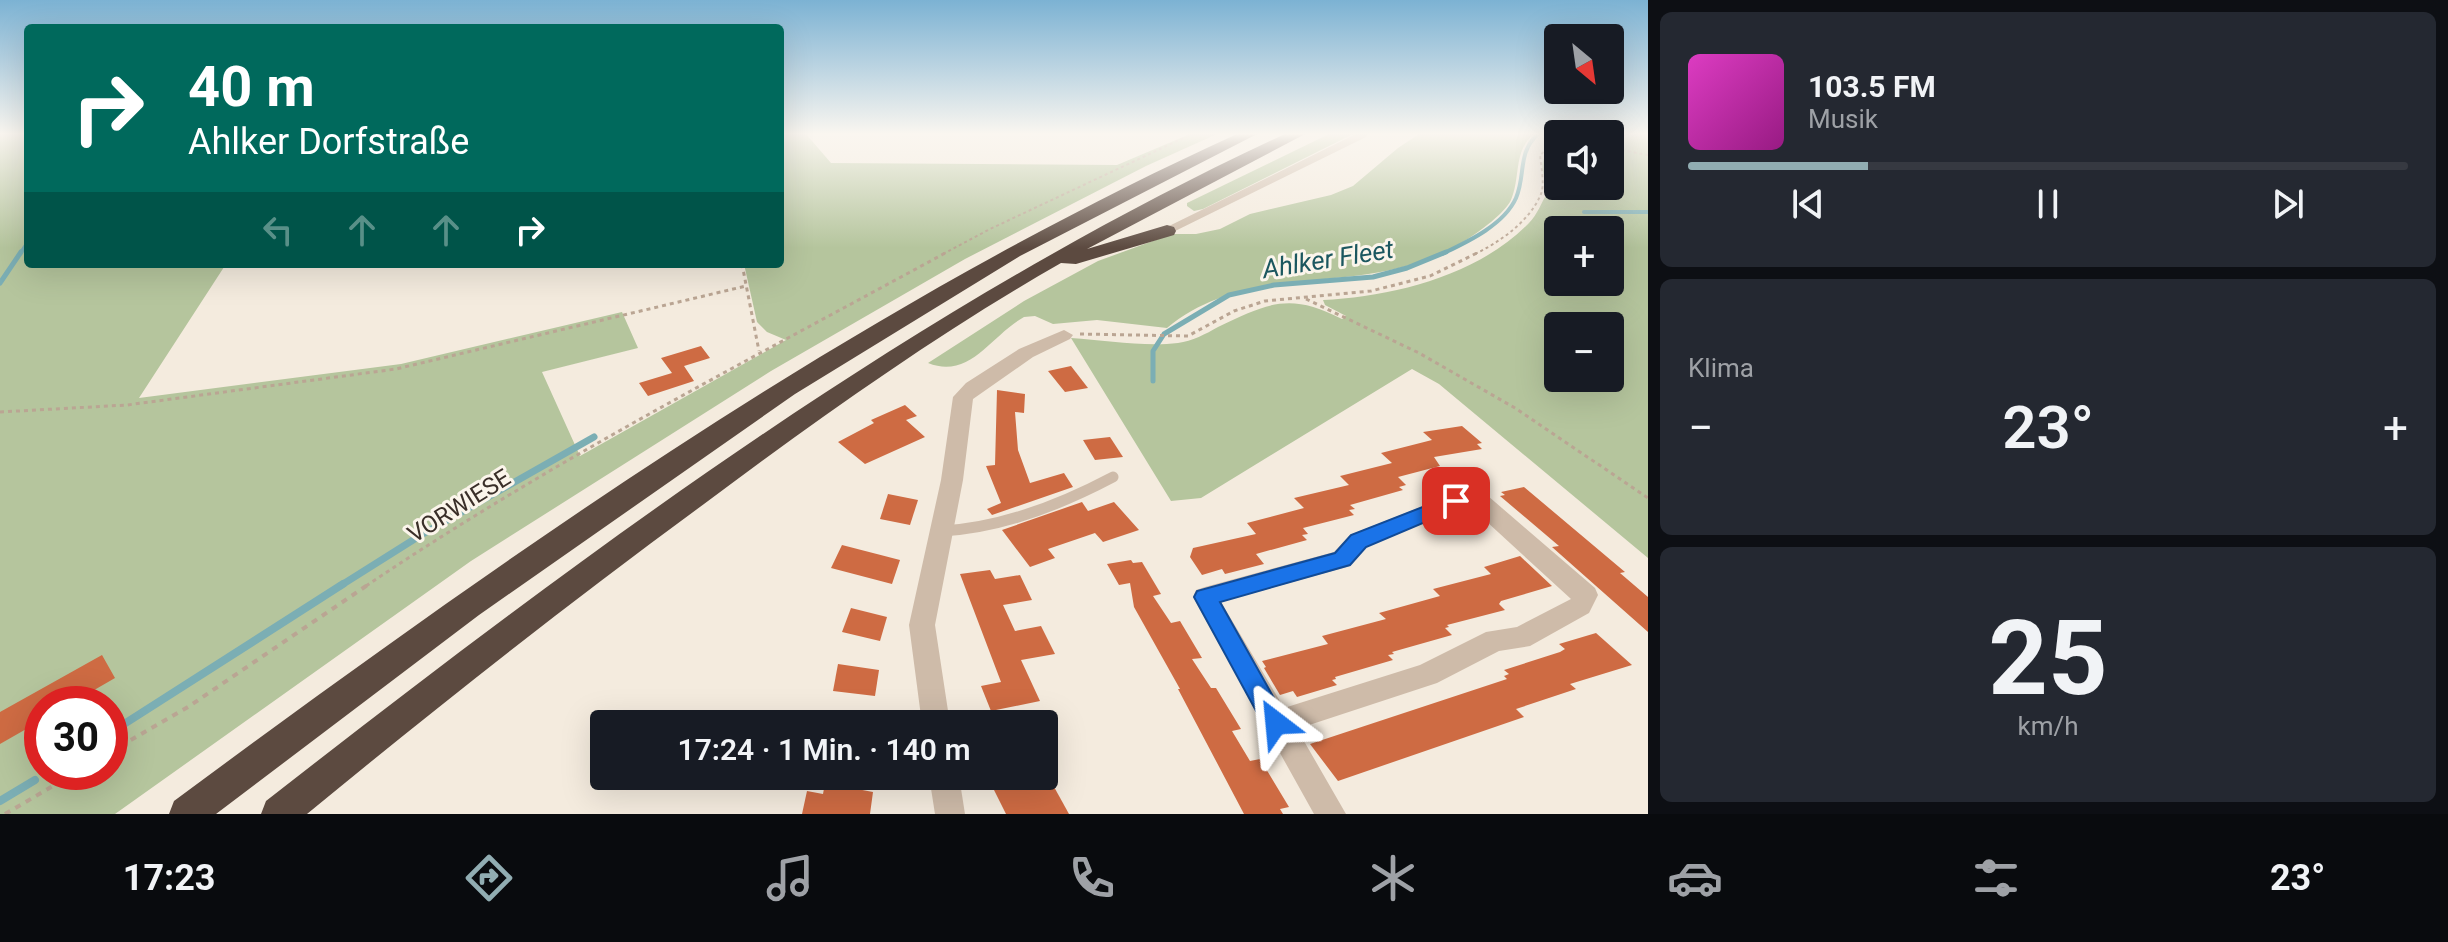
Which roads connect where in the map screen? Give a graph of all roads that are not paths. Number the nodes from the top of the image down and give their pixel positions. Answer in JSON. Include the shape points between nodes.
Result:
{"nodes":[{"id":1,"x":1168,"y":172,"type":"edge"},
{"id":2,"x":1219,"y":172,"type":"edge"},
{"id":3,"x":1287,"y":172,"type":"edge"},
{"id":4,"x":1167,"y":231,"type":"joint"},
{"id":5,"x":1039,"y":268,"type":"junction"},
{"id":6,"x":1064,"y":335,"type":"road end"},
{"id":7,"x":1113,"y":477,"type":"dead end"},
{"id":8,"x":940,"y":530,"type":"junction"},
{"id":9,"x":934,"y":710,"type":"edge"},
{"id":10,"x":1276,"y":723,"type":"junction"},
{"id":11,"x":946,"y":790,"type":"edge"},
{"id":12,"x":187,"y":814,"type":"edge"},
{"id":13,"x":279,"y":814,"type":"edge"},
{"id":14,"x":950,"y":814,"type":"edge"},
{"id":15,"x":1331,"y":814,"type":"edge"}],
"edges":[{"from":1,"to":12,"type":"highway","via":[[1068,222],[853,345],[501,581]]},
{"from":2,"to":5,"type":"highway"},
{"from":3,"to":4,"type":"lane"},
{"from":4,"to":5,"type":"highway"},
{"from":5,"to":13,"type":"highway","via":[[886,362],[765,445],[535,613]]},
{"from":6,"to":8,"type":"street","via":[[1026,353],[963,397]]},
{"from":7,"to":8,"type":"lane","via":[[1063,500],[963,532]]},
{"from":8,"to":9,"type":"street","via":[[922,625]]},
{"from":10,"to":10,"type":"street","via":[[1205,597],[1342,559],[1358,541],[1456,501],[1480,502],[1586,595],[1580,606],[1521,638],[1495,640],[1427,675]]},
{"from":10,"to":15,"type":"street"},
{"from":11,"to":14,"type":"street"}]}
